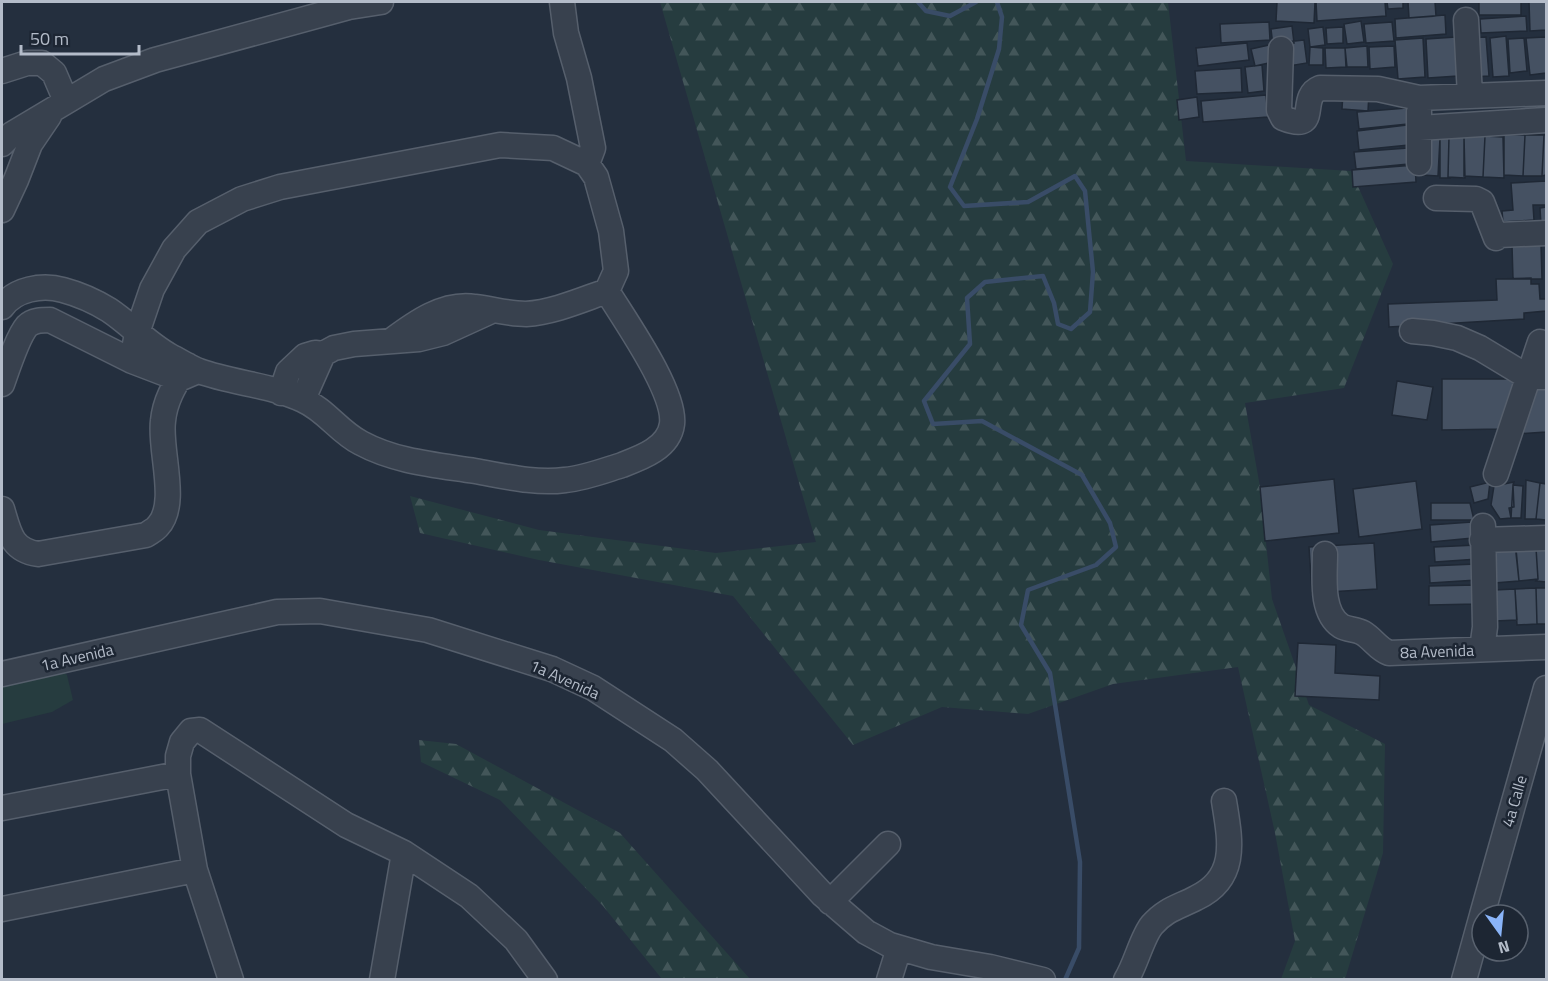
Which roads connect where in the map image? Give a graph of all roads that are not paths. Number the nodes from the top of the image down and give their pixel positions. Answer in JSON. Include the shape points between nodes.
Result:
{"nodes":[{"id":1,"x":381,"y":2,"type":"edge"},
{"id":2,"x":562,"y":2,"type":"edge"},
{"id":3,"x":353,"y":4,"type":"edge"},
{"id":4,"x":1466,"y":21,"type":"dead end"},
{"id":5,"x":1281,"y":49,"type":"dead end"},
{"id":6,"x":2,"y":71,"type":"edge"},
{"id":7,"x":1546,"y":93,"type":"edge"},
{"id":8,"x":1470,"y":96,"type":"junction"},
{"id":9,"x":1419,"y":98,"type":"junction"},
{"id":10,"x":60,"y":105,"type":"junction"},
{"id":11,"x":584,"y":111,"type":"junction"},
{"id":12,"x":1546,"y":120,"type":"edge"},
{"id":13,"x":1419,"y":128,"type":"junction"},
{"id":14,"x":2,"y":144,"type":"edge"},
{"id":15,"x":553,"y":148,"type":"junction"},
{"id":16,"x":1419,"y":163,"type":"dead end"},
{"id":17,"x":587,"y":164,"type":"junction"},
{"id":18,"x":1436,"y":198,"type":"dead end"},
{"id":19,"x":2,"y":210,"type":"edge"},
{"id":20,"x":1546,"y":233,"type":"edge"},
{"id":21,"x":607,"y":291,"type":"junction"},
{"id":22,"x":4,"y":298,"type":"edge"},
{"id":23,"x":28,"y":325,"type":"junction"},
{"id":24,"x":1412,"y":331,"type":"dead end"},
{"id":25,"x":137,"y":333,"type":"junction"},
{"id":26,"x":1540,"y":342,"type":"dead end"},
{"id":27,"x":132,"y":361,"type":"junction"},
{"id":28,"x":188,"y":372,"type":"junction"},
{"id":29,"x":1537,"y":377,"type":"edge"},
{"id":30,"x":2,"y":384,"type":"edge"},
{"id":31,"x":292,"y":396,"type":"junction"},
{"id":32,"x":1496,"y":474,"type":"dead end"},
{"id":33,"x":2,"y":509,"type":"edge"},
{"id":34,"x":1546,"y":538,"type":"edge"},
{"id":35,"x":1325,"y":554,"type":"dead end"},
{"id":36,"x":1546,"y":647,"type":"edge"},
{"id":37,"x":1482,"y":649,"type":"junction"},
{"id":38,"x":2,"y":675,"type":"edge"},
{"id":39,"x":1546,"y":688,"type":"edge"},
{"id":40,"x":178,"y":774,"type":"junction"},
{"id":41,"x":1224,"y":801,"type":"dead end"},
{"id":42,"x":2,"y":808,"type":"edge"},
{"id":43,"x":888,"y":844,"type":"dead end"},
{"id":44,"x":404,"y":853,"type":"junction"},
{"id":45,"x":195,"y":870,"type":"junction"},
{"id":46,"x":830,"y":902,"type":"junction"},
{"id":47,"x":1485,"y":903,"type":"edge"},
{"id":48,"x":2,"y":909,"type":"edge"},
{"id":49,"x":899,"y":948,"type":"junction"},
{"id":50,"x":1470,"y":958,"type":"edge"},
{"id":51,"x":231,"y":980,"type":"edge"},
{"id":52,"x":382,"y":980,"type":"edge"},
{"id":53,"x":545,"y":980,"type":"edge"},
{"id":54,"x":889,"y":980,"type":"edge"},
{"id":55,"x":1043,"y":980,"type":"edge"},
{"id":56,"x":1126,"y":980,"type":"edge"},
{"id":57,"x":1464,"y":980,"type":"edge"}],
"edges":[{"from":1,"to":3,"type":"street"},
{"from":2,"to":11,"type":"street"},
{"from":3,"to":10,"type":"street","via":[[155,60],[104,79]]},
{"from":4,"to":8,"type":"street"},
{"from":5,"to":9,"type":"street","via":[[1280,114],[1296,123],[1306,118],[1311,95],[1320,88],[1378,89]]},
{"from":6,"to":10,"type":"street","via":[[42,63],[54,73]]},
{"from":7,"to":8,"type":"street"},
{"from":8,"to":9,"type":"street"},
{"from":9,"to":13,"type":"street"},
{"from":10,"to":14,"type":"street"},
{"from":10,"to":19,"type":"street","via":[[30,144]]},
{"from":11,"to":15,"type":"street","via":[[569,137]]},
{"from":11,"to":17,"type":"street","via":[[593,148]]},
{"from":12,"to":13,"type":"street"},
{"from":13,"to":16,"type":"street"},
{"from":15,"to":17,"type":"street"},
{"from":15,"to":25,"type":"street","via":[[500,145],[280,187],[242,199],[198,222],[174,249],[152,289]]},
{"from":17,"to":21,"type":"street","via":[[596,177],[611,231],[616,271]]},
{"from":18,"to":20,"type":"street","via":[[1482,202],[1496,238]]},
{"from":21,"to":31,"type":"street","via":[[527,314],[474,306],[429,316],[391,341],[354,344],[323,354]]},
{"from":21,"to":31,"type":"street","via":[[654,366],[668,405],[672,423],[666,439],[644,457],[564,480],[513,478],[407,460],[361,443],[320,409]]},
{"from":22,"to":23,"type":"street"},
{"from":22,"to":25,"type":"street","via":[[41,287],[63,290],[108,309]]},
{"from":23,"to":27,"type":"street","via":[[50,320]]},
{"from":23,"to":30,"type":"street"},
{"from":24,"to":29,"type":"street","via":[[1457,338]]},
{"from":25,"to":27,"type":"street"},
{"from":25,"to":28,"type":"street"},
{"from":26,"to":29,"type":"street"},
{"from":27,"to":28,"type":"street"},
{"from":28,"to":31,"type":"street"},
{"from":28,"to":33,"type":"street","via":[[167,399],[162,444],[168,491],[166,509],[159,525],[146,535],[38,554],[26,552],[11,539]]},
{"from":29,"to":32,"type":"street"},
{"from":34,"to":37,"type":"street","via":[[1483,533]]},
{"from":35,"to":37,"type":"street","name":"8a Avenida","via":[[1326,600],[1340,625],[1362,632],[1389,653]]},
{"from":36,"to":37,"type":"street","name":"8a Avenida"},
{"from":38,"to":46,"type":"street","name":"1a Avenida","via":[[277,612],[320,611],[428,630],[552,669],[593,688],[673,740],[707,770]]},
{"from":39,"to":47,"type":"street","name":"4a Calle"},
{"from":40,"to":42,"type":"street"},
{"from":40,"to":44,"type":"street","via":[[182,742],[191,731],[200,730],[346,825]]},
{"from":40,"to":45,"type":"street"},
{"from":41,"to":56,"type":"street","via":[[1230,856],[1220,880],[1198,897],[1170,909],[1151,926]]},
{"from":43,"to":46,"type":"street"},
{"from":44,"to":52,"type":"street"},
{"from":44,"to":53,"type":"street","via":[[469,896],[516,940]]},
{"from":45,"to":48,"type":"street"},
{"from":45,"to":51,"type":"street"},
{"from":46,"to":49,"type":"street","name":"1a Avenida","via":[[866,932]]},
{"from":49,"to":54,"type":"street"},
{"from":49,"to":55,"type":"street","name":"1a Avenida"},
{"from":50,"to":57,"type":"street","name":"4a Calle"}]}
